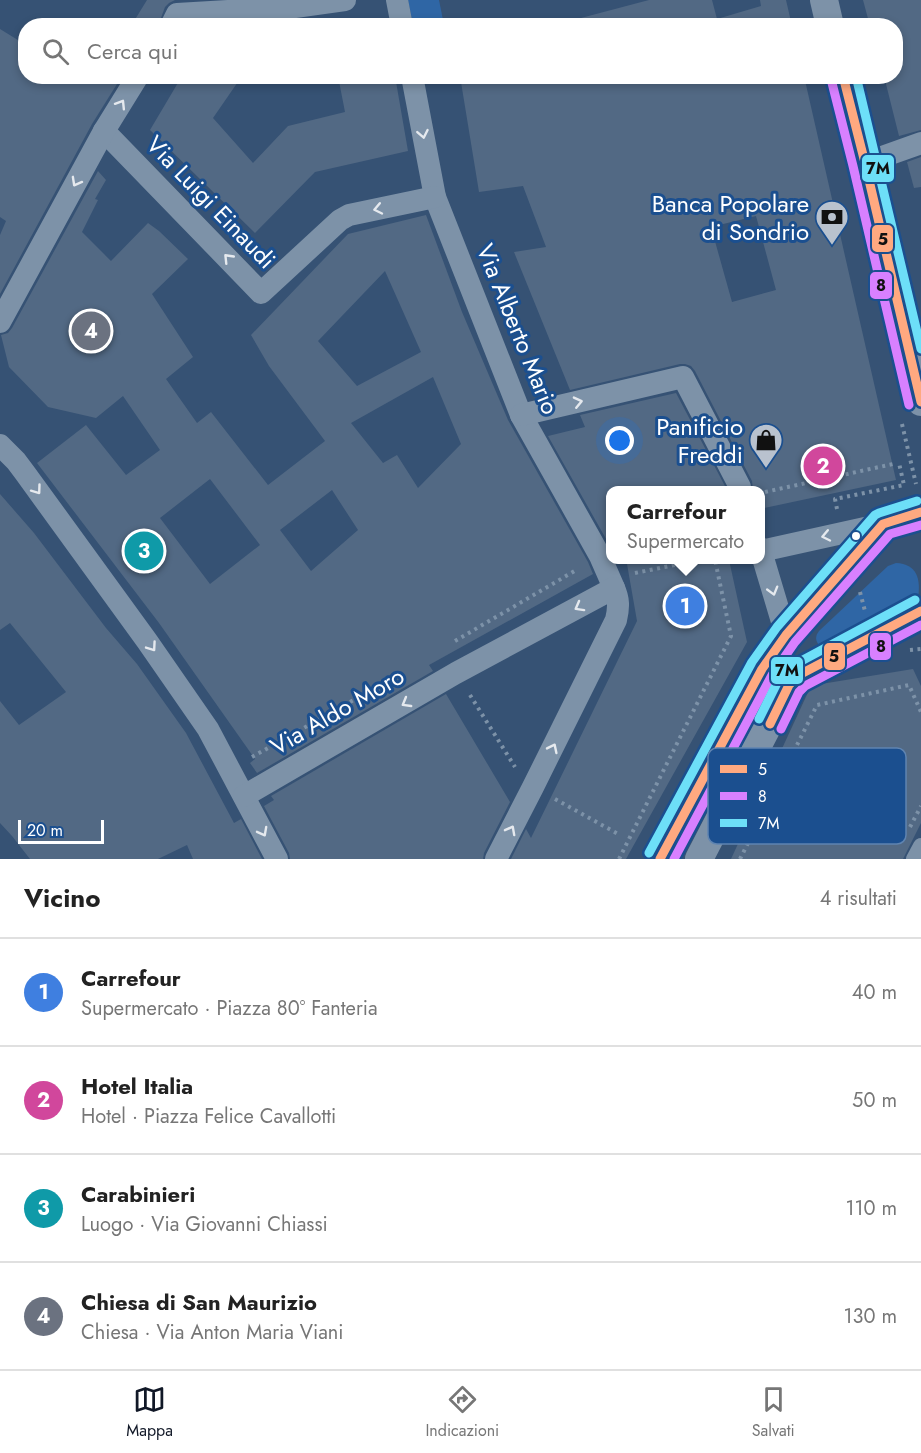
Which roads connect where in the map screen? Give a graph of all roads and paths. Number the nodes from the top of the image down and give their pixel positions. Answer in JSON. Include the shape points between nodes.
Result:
{"nodes":[{"id":1,"x":345,"y":0,"type":"edge"},
{"id":2,"x":397,"y":0,"type":"edge"},
{"id":3,"x":824,"y":0,"type":"edge"},
{"id":4,"x":193,"y":18,"type":"edge"},
{"id":5,"x":400,"y":18,"type":"edge"},
{"id":6,"x":828,"y":18,"type":"edge"},
{"id":7,"x":133,"y":84,"type":"edge"},
{"id":8,"x":414,"y":84,"type":"edge"},
{"id":9,"x":845,"y":84,"type":"edge"},
{"id":10,"x":104,"y":130,"type":"junction"},
{"id":11,"x":921,"y":143,"type":"edge"},
{"id":12,"x":865,"y":163,"type":"junction"},
{"id":13,"x":435,"y":197,"type":"junction"},
{"id":14,"x":0,"y":322,"type":"edge"},
{"id":15,"x":910,"y":408,"type":"edge"},
{"id":16,"x":521,"y":415,"type":"junction"},
{"id":17,"x":0,"y":445,"type":"edge"},
{"id":18,"x":899,"y":463,"type":"dead end"},
{"id":19,"x":893,"y":464,"type":"dead end"},
{"id":20,"x":748,"y":486,"type":"edge"},
{"id":21,"x":765,"y":487,"type":"edge"},
{"id":22,"x":918,"y":501,"type":"edge"},
{"id":23,"x":841,"y":522,"type":"junction"},
{"id":24,"x":883,"y":524,"type":"junction"},
{"id":25,"x":765,"y":548,"type":"edge"},
{"id":26,"x":605,"y":555,"type":"edge"},
{"id":27,"x":574,"y":558,"type":"dead end"},
{"id":28,"x":852,"y":561,"type":"junction"},
{"id":29,"x":611,"y":564,"type":"edge"},
{"id":30,"x":684,"y":564,"type":"edge"},
{"id":31,"x":716,"y":564,"type":"edge"},
{"id":32,"x":764,"y":564,"type":"edge"},
{"id":33,"x":621,"y":581,"type":"junction"},
{"id":34,"x":921,"y":611,"type":"edge"},
{"id":35,"x":878,"y":634,"type":"junction"},
{"id":36,"x":453,"y":643,"type":"dead end"},
{"id":37,"x":778,"y":646,"type":"junction"},
{"id":38,"x":921,"y":649,"type":"edge"},
{"id":39,"x":806,"y":671,"type":"junction"},
{"id":40,"x":373,"y":688,"type":"dead end"},
{"id":41,"x":921,"y":712,"type":"edge"},
{"id":42,"x":720,"y":748,"type":"edge"},
{"id":43,"x":756,"y":748,"type":"edge"},
{"id":44,"x":796,"y":748,"type":"edge"},
{"id":45,"x":248,"y":759,"type":"dead end"},
{"id":46,"x":708,"y":770,"type":"edge"},
{"id":47,"x":244,"y":796,"type":"junction"},
{"id":48,"x":708,"y":842,"type":"edge"},
{"id":49,"x":748,"y":844,"type":"edge"},
{"id":50,"x":921,"y":846,"type":"edge"},
{"id":51,"x":277,"y":859,"type":"edge"},
{"id":52,"x":496,"y":859,"type":"edge"},
{"id":53,"x":619,"y":859,"type":"edge"},
{"id":54,"x":660,"y":859,"type":"edge"},
{"id":55,"x":699,"y":859,"type":"edge"},
{"id":56,"x":740,"y":859,"type":"edge"},
{"id":57,"x":914,"y":859,"type":"edge"}],
"edges":[{"from":1,"to":4,"type":"street"},
{"from":2,"to":5,"type":"street"},
{"from":3,"to":6,"type":"street"},
{"from":10,"to":7,"type":"street","one_way":true},
{"from":8,"to":13,"type":"street","name":"Via Alberto Mario","one_way":true},
{"from":9,"to":12,"type":"street"},
{"from":13,"to":10,"type":"street","name":"Via Luigi Einaudi","one_way":true,"via":[[349,215],[261,292]]},
{"from":10,"to":14,"type":"street","one_way":true},
{"from":11,"to":12,"type":"street"},
{"from":12,"to":15,"type":"street"},
{"from":13,"to":16,"type":"street","name":"Via Alberto Mario"},
{"from":15,"to":22,"type":"path"},
{"from":16,"to":20,"type":"street","one_way":true,"via":[[683,377]]},
{"from":16,"to":26,"type":"street","name":"Via Alberto Mario"},
{"from":17,"to":47,"type":"street","one_way":true,"via":[[25,473],[154,651],[208,729]]},
{"from":18,"to":23,"type":"path","via":[[904,485],[835,499]]},
{"from":19,"to":21,"type":"path"},
{"from":22,"to":24,"type":"street"},
{"from":23,"to":24,"type":"street"},
{"from":23,"to":25,"type":"street","one_way":true},
{"from":24,"to":28,"type":"street"},
{"from":27,"to":36,"type":"path","via":[[579,569]]},
{"from":28,"to":35,"type":"path","via":[[865,610]]},
{"from":28,"to":37,"type":"street"},
{"from":29,"to":33,"type":"street","name":"Via Alberto Mario"},
{"from":30,"to":33,"type":"path"},
{"from":31,"to":53,"type":"path","via":[[731,636]]},
{"from":32,"to":37,"type":"street","one_way":true},
{"from":33,"to":47,"type":"street","name":"Via Aldo Moro","one_way":true},
{"from":52,"to":33,"type":"street","name":"Via Alberto Mario","one_way":true,"via":[[616,620]]},
{"from":34,"to":35,"type":"street"},
{"from":35,"to":38,"type":"path","via":[[890,654]]},
{"from":35,"to":39,"type":"street"},
{"from":37,"to":39,"type":"street"},
{"from":37,"to":42,"type":"street"},
{"from":39,"to":43,"type":"street","via":[[789,685]]},
{"from":40,"to":45,"type":"path"},
{"from":41,"to":44,"type":"path","via":[[909,685],[817,705]]},
{"from":46,"to":54,"type":"street"},
{"from":47,"to":51,"type":"street","one_way":true},
{"from":48,"to":55,"type":"street"},
{"from":49,"to":56,"type":"path"},
{"from":50,"to":57,"type":"street"}]}
